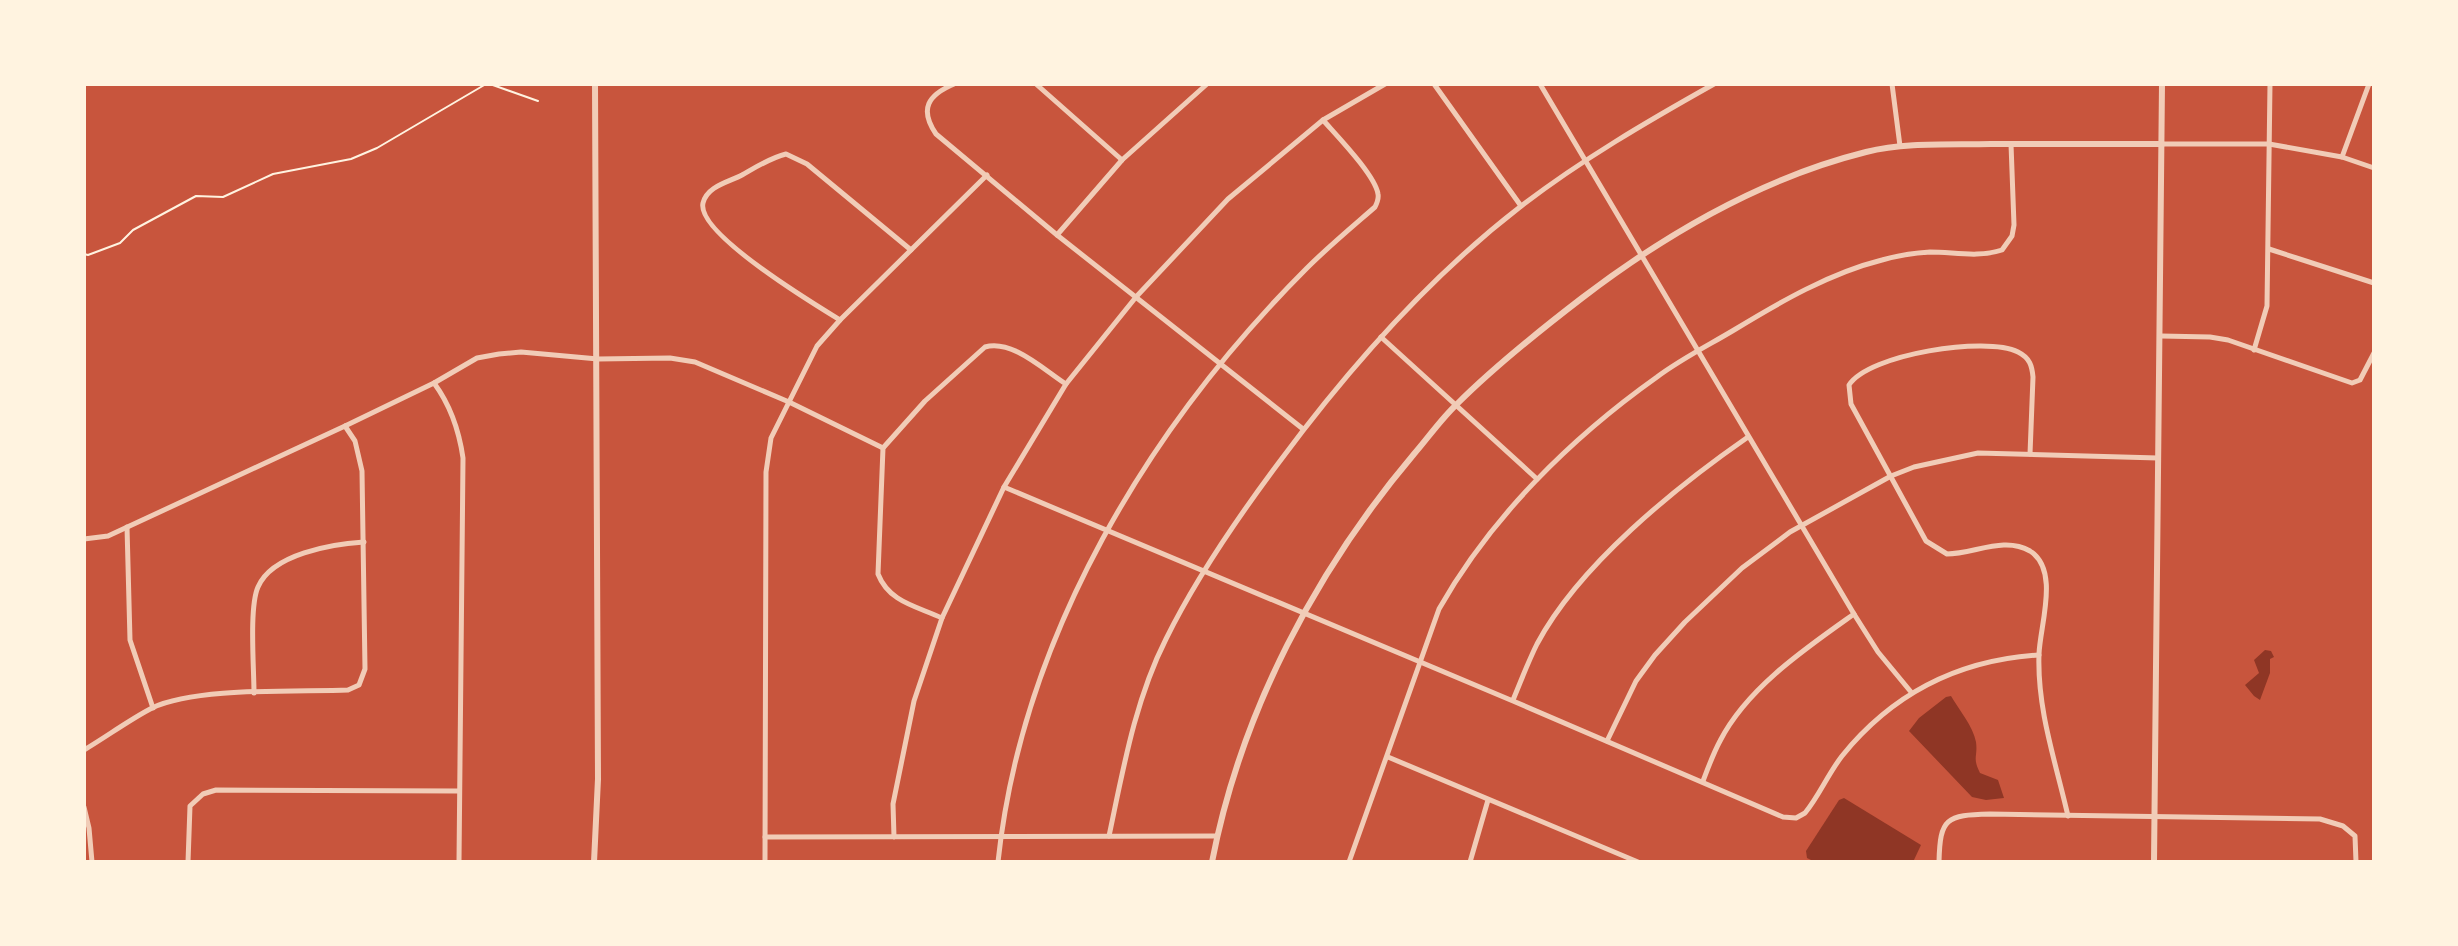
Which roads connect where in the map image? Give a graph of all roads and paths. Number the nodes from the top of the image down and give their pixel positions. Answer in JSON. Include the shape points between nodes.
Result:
{"nodes":[{"id":1,"x":488,"y":84,"type":"edge"},
{"id":2,"x":595,"y":84,"type":"edge"},
{"id":3,"x":954,"y":84,"type":"edge"},
{"id":4,"x":1036,"y":84,"type":"edge"},
{"id":5,"x":1207,"y":84,"type":"edge"},
{"id":6,"x":1385,"y":84,"type":"edge"},
{"id":7,"x":1434,"y":84,"type":"edge"},
{"id":8,"x":1540,"y":84,"type":"edge"},
{"id":9,"x":1714,"y":84,"type":"edge"},
{"id":10,"x":1892,"y":84,"type":"edge"},
{"id":11,"x":2162,"y":84,"type":"edge"},
{"id":12,"x":2270,"y":84,"type":"edge"},
{"id":13,"x":2369,"y":84,"type":"edge"},
{"id":14,"x":538,"y":101,"type":"dead end"},
{"id":15,"x":1323,"y":120,"type":"junction"},
{"id":16,"x":2011,"y":144,"type":"junction"},
{"id":17,"x":2162,"y":144,"type":"junction"},
{"id":18,"x":2269,"y":144,"type":"junction"},
{"id":19,"x":1900,"y":146,"type":"junction"},
{"id":20,"x":2342,"y":157,"type":"junction"},
{"id":21,"x":1122,"y":160,"type":"junction"},
{"id":22,"x":1586,"y":161,"type":"junction"},
{"id":23,"x":2374,"y":168,"type":"edge"},
{"id":24,"x":987,"y":175,"type":"junction"},
{"id":25,"x":1521,"y":206,"type":"junction"},
{"id":26,"x":1057,"y":235,"type":"junction"},
{"id":27,"x":2269,"y":249,"type":"junction"},
{"id":28,"x":911,"y":250,"type":"junction"},
{"id":29,"x":84,"y":254,"type":"edge"},
{"id":30,"x":1640,"y":254,"type":"junction"},
{"id":31,"x":2374,"y":283,"type":"edge"},
{"id":32,"x":1136,"y":297,"type":"junction"},
{"id":33,"x":840,"y":320,"type":"junction"},
{"id":34,"x":2161,"y":336,"type":"junction"},
{"id":35,"x":1381,"y":337,"type":"junction"},
{"id":36,"x":2254,"y":350,"type":"junction"},
{"id":37,"x":1698,"y":351,"type":"junction"},
{"id":38,"x":2374,"y":353,"type":"edge"},
{"id":39,"x":598,"y":359,"type":"junction"},
{"id":40,"x":1221,"y":364,"type":"junction"},
{"id":41,"x":434,"y":383,"type":"junction"},
{"id":42,"x":1066,"y":384,"type":"junction"},
{"id":43,"x":789,"y":402,"type":"junction"},
{"id":44,"x":1456,"y":405,"type":"junction"},
{"id":45,"x":345,"y":426,"type":"junction"},
{"id":46,"x":1303,"y":429,"type":"junction"},
{"id":47,"x":1748,"y":437,"type":"junction"},
{"id":48,"x":883,"y":448,"type":"junction"},
{"id":49,"x":2030,"y":454,"type":"junction"},
{"id":50,"x":2159,"y":458,"type":"junction"},
{"id":51,"x":1891,"y":476,"type":"junction"},
{"id":52,"x":1537,"y":479,"type":"junction"},
{"id":53,"x":1004,"y":487,"type":"junction"},
{"id":54,"x":1803,"y":526,"type":"junction"},
{"id":55,"x":127,"y":527,"type":"junction"},
{"id":56,"x":1107,"y":530,"type":"junction"},
{"id":57,"x":84,"y":539,"type":"edge"},
{"id":58,"x":364,"y":542,"type":"junction"},
{"id":59,"x":1203,"y":572,"type":"junction"},
{"id":60,"x":1304,"y":614,"type":"junction"},
{"id":61,"x":1854,"y":614,"type":"junction"},
{"id":62,"x":942,"y":618,"type":"junction"},
{"id":63,"x":2039,"y":655,"type":"junction"},
{"id":64,"x":1419,"y":661,"type":"junction"},
{"id":65,"x":1911,"y":692,"type":"junction"},
{"id":66,"x":254,"y":693,"type":"junction"},
{"id":67,"x":1513,"y":701,"type":"junction"},
{"id":68,"x":153,"y":708,"type":"junction"},
{"id":69,"x":1607,"y":741,"type":"junction"},
{"id":70,"x":84,"y":750,"type":"edge"},
{"id":71,"x":1388,"y":757,"type":"junction"},
{"id":72,"x":1703,"y":781,"type":"junction"},
{"id":73,"x":458,"y":791,"type":"junction"},
{"id":74,"x":1488,"y":800,"type":"junction"},
{"id":75,"x":84,"y":807,"type":"edge"},
{"id":76,"x":2068,"y":816,"type":"junction"},
{"id":77,"x":2155,"y":818,"type":"junction"},
{"id":78,"x":1109,"y":836,"type":"junction"},
{"id":79,"x":1217,"y":836,"type":"junction"},
{"id":80,"x":765,"y":837,"type":"junction"},
{"id":81,"x":894,"y":837,"type":"junction"},
{"id":82,"x":1001,"y":837,"type":"junction"},
{"id":83,"x":92,"y":862,"type":"edge"},
{"id":84,"x":188,"y":862,"type":"edge"},
{"id":85,"x":459,"y":862,"type":"edge"},
{"id":86,"x":594,"y":862,"type":"edge"},
{"id":87,"x":765,"y":862,"type":"edge"},
{"id":88,"x":998,"y":862,"type":"edge"},
{"id":89,"x":1212,"y":862,"type":"edge"},
{"id":90,"x":1349,"y":862,"type":"edge"},
{"id":91,"x":1470,"y":862,"type":"edge"},
{"id":92,"x":1638,"y":862,"type":"edge"},
{"id":93,"x":1939,"y":862,"type":"edge"},
{"id":94,"x":2154,"y":862,"type":"edge"},
{"id":95,"x":2356,"y":862,"type":"edge"}],
"edges":[{"from":1,"to":14,"type":"path"},
{"from":1,"to":29,"type":"path","via":[[351,159],[273,174],[223,197],[196,196],[133,230],[120,243]]},
{"from":2,"to":39,"type":"street"},
{"from":3,"to":24,"type":"street","via":[[930,101],[928,122]]},
{"from":4,"to":21,"type":"street"},
{"from":5,"to":21,"type":"street"},
{"from":6,"to":15,"type":"street"},
{"from":7,"to":25,"type":"street"},
{"from":8,"to":22,"type":"street"},
{"from":9,"to":22,"type":"street"},
{"from":10,"to":19,"type":"street"},
{"from":11,"to":17,"type":"street"},
{"from":12,"to":18,"type":"street"},
{"from":13,"to":20,"type":"street"},
{"from":15,"to":32,"type":"street","via":[[1228,199]]},
{"from":15,"to":40,"type":"street","via":[[1358,161],[1378,200],[1308,267]]},
{"from":16,"to":17,"type":"street"},
{"from":16,"to":19,"type":"street"},
{"from":16,"to":37,"type":"street","via":[[2014,225],[2002,250],[1928,252],[1869,264],[1768,309]]},
{"from":17,"to":18,"type":"street"},
{"from":17,"to":34,"type":"street"},
{"from":18,"to":20,"type":"street"},
{"from":18,"to":27,"type":"street"},
{"from":19,"to":30,"type":"street","via":[[1822,164],[1764,188]]},
{"from":20,"to":23,"type":"street"},
{"from":21,"to":26,"type":"street"},
{"from":22,"to":25,"type":"street"},
{"from":22,"to":30,"type":"street"},
{"from":24,"to":26,"type":"street"},
{"from":24,"to":28,"type":"street"},
{"from":25,"to":35,"type":"street"},
{"from":26,"to":32,"type":"street"},
{"from":27,"to":31,"type":"street"},
{"from":27,"to":36,"type":"street","via":[[2267,306]]},
{"from":28,"to":33,"type":"street"},
{"from":28,"to":33,"type":"street","via":[[807,164],[786,154],[707,195],[703,212],[722,238]]},
{"from":30,"to":37,"type":"street"},
{"from":30,"to":44,"type":"street","via":[[1547,325]]},
{"from":32,"to":40,"type":"street"},
{"from":32,"to":42,"type":"street"},
{"from":33,"to":43,"type":"street","via":[[817,346]]},
{"from":34,"to":36,"type":"street","via":[[2210,337]]},
{"from":34,"to":50,"type":"street"},
{"from":35,"to":44,"type":"street"},
{"from":35,"to":46,"type":"street"},
{"from":36,"to":38,"type":"street","via":[[2352,383],[2360,380]]},
{"from":37,"to":47,"type":"street"},
{"from":37,"to":52,"type":"street","via":[[1628,399]]},
{"from":39,"to":41,"type":"street","via":[[499,354],[477,358]]},
{"from":39,"to":43,"type":"street","via":[[695,362]]},
{"from":39,"to":86,"type":"street"},
{"from":40,"to":46,"type":"street"},
{"from":40,"to":56,"type":"street"},
{"from":41,"to":45,"type":"street"},
{"from":41,"to":73,"type":"street","via":[[451,412],[463,458]]},
{"from":42,"to":48,"type":"street","via":[[1011,349],[993,344],[925,401]]},
{"from":42,"to":53,"type":"street"},
{"from":43,"to":48,"type":"street"},
{"from":43,"to":80,"type":"street","via":[[771,438],[766,472]]},
{"from":44,"to":52,"type":"street"},
{"from":44,"to":60,"type":"street","via":[[1368,511]]},
{"from":45,"to":55,"type":"street"},
{"from":45,"to":58,"type":"street","via":[[361,462]]},
{"from":46,"to":59,"type":"street"},
{"from":47,"to":54,"type":"street"},
{"from":47,"to":67,"type":"street","via":[[1669,497],[1581,584],[1538,642]]},
{"from":48,"to":62,"type":"street","via":[[878,574],[883,588],[907,605]]},
{"from":49,"to":50,"type":"street"},
{"from":49,"to":51,"type":"street","via":[[1978,453]]},
{"from":49,"to":51,"type":"street","via":[[2033,377],[2027,358],[2005,348],[1941,348],[1862,371],[1849,385],[1851,404]]},
{"from":50,"to":77,"type":"street"},
{"from":51,"to":54,"type":"street"},
{"from":51,"to":63,"type":"street","via":[[1935,549],[1958,554],[2009,545],[2042,562],[2047,577]]},
{"from":52,"to":64,"type":"street","via":[[1459,574]]},
{"from":53,"to":56,"type":"street"},
{"from":53,"to":62,"type":"street"},
{"from":54,"to":61,"type":"street"},
{"from":54,"to":69,"type":"street","via":[[1742,568],[1685,622],[1636,681]]},
{"from":55,"to":57,"type":"street"},
{"from":55,"to":68,"type":"street","via":[[130,640]]},
{"from":56,"to":59,"type":"street"},
{"from":56,"to":82,"type":"street","via":[[1052,642],[1015,761]]},
{"from":58,"to":66,"type":"street","via":[[315,549],[261,580],[255,599]]},
{"from":58,"to":66,"type":"street","via":[[365,669],[359,685],[348,690]]},
{"from":59,"to":60,"type":"street"},
{"from":59,"to":78,"type":"street","via":[[1165,641],[1140,707]]},
{"from":60,"to":64,"type":"street"},
{"from":60,"to":79,"type":"street","via":[[1261,704]]},
{"from":61,"to":65,"type":"street"},
{"from":61,"to":72,"type":"street","via":[[1760,689],[1720,740]]},
{"from":62,"to":81,"type":"street","via":[[914,701],[893,804]]},
{"from":63,"to":65,"type":"street","via":[[2003,657]]},
{"from":63,"to":76,"type":"street","via":[[2045,724]]},
{"from":64,"to":67,"type":"street"},
{"from":64,"to":71,"type":"street"},
{"from":65,"to":72,"type":"street","via":[[1844,754],[1811,806],[1796,818]]},
{"from":66,"to":68,"type":"street","via":[[198,696]]},
{"from":67,"to":69,"type":"street"},
{"from":68,"to":70,"type":"street"},
{"from":69,"to":72,"type":"street"},
{"from":71,"to":74,"type":"street"},
{"from":71,"to":90,"type":"street"},
{"from":73,"to":84,"type":"street","via":[[216,790],[190,806]]},
{"from":73,"to":85,"type":"street"},
{"from":74,"to":91,"type":"street"},
{"from":74,"to":92,"type":"street"},
{"from":75,"to":83,"type":"street"},
{"from":76,"to":77,"type":"street"},
{"from":76,"to":93,"type":"street","via":[[1954,816],[1941,830]]},
{"from":77,"to":94,"type":"street"},
{"from":77,"to":95,"type":"street","via":[[2320,819],[2355,836]]},
{"from":78,"to":79,"type":"street"},
{"from":78,"to":82,"type":"street"},
{"from":79,"to":89,"type":"street"},
{"from":80,"to":81,"type":"street"},
{"from":80,"to":87,"type":"street"},
{"from":81,"to":82,"type":"street"},
{"from":82,"to":88,"type":"street"}]}
